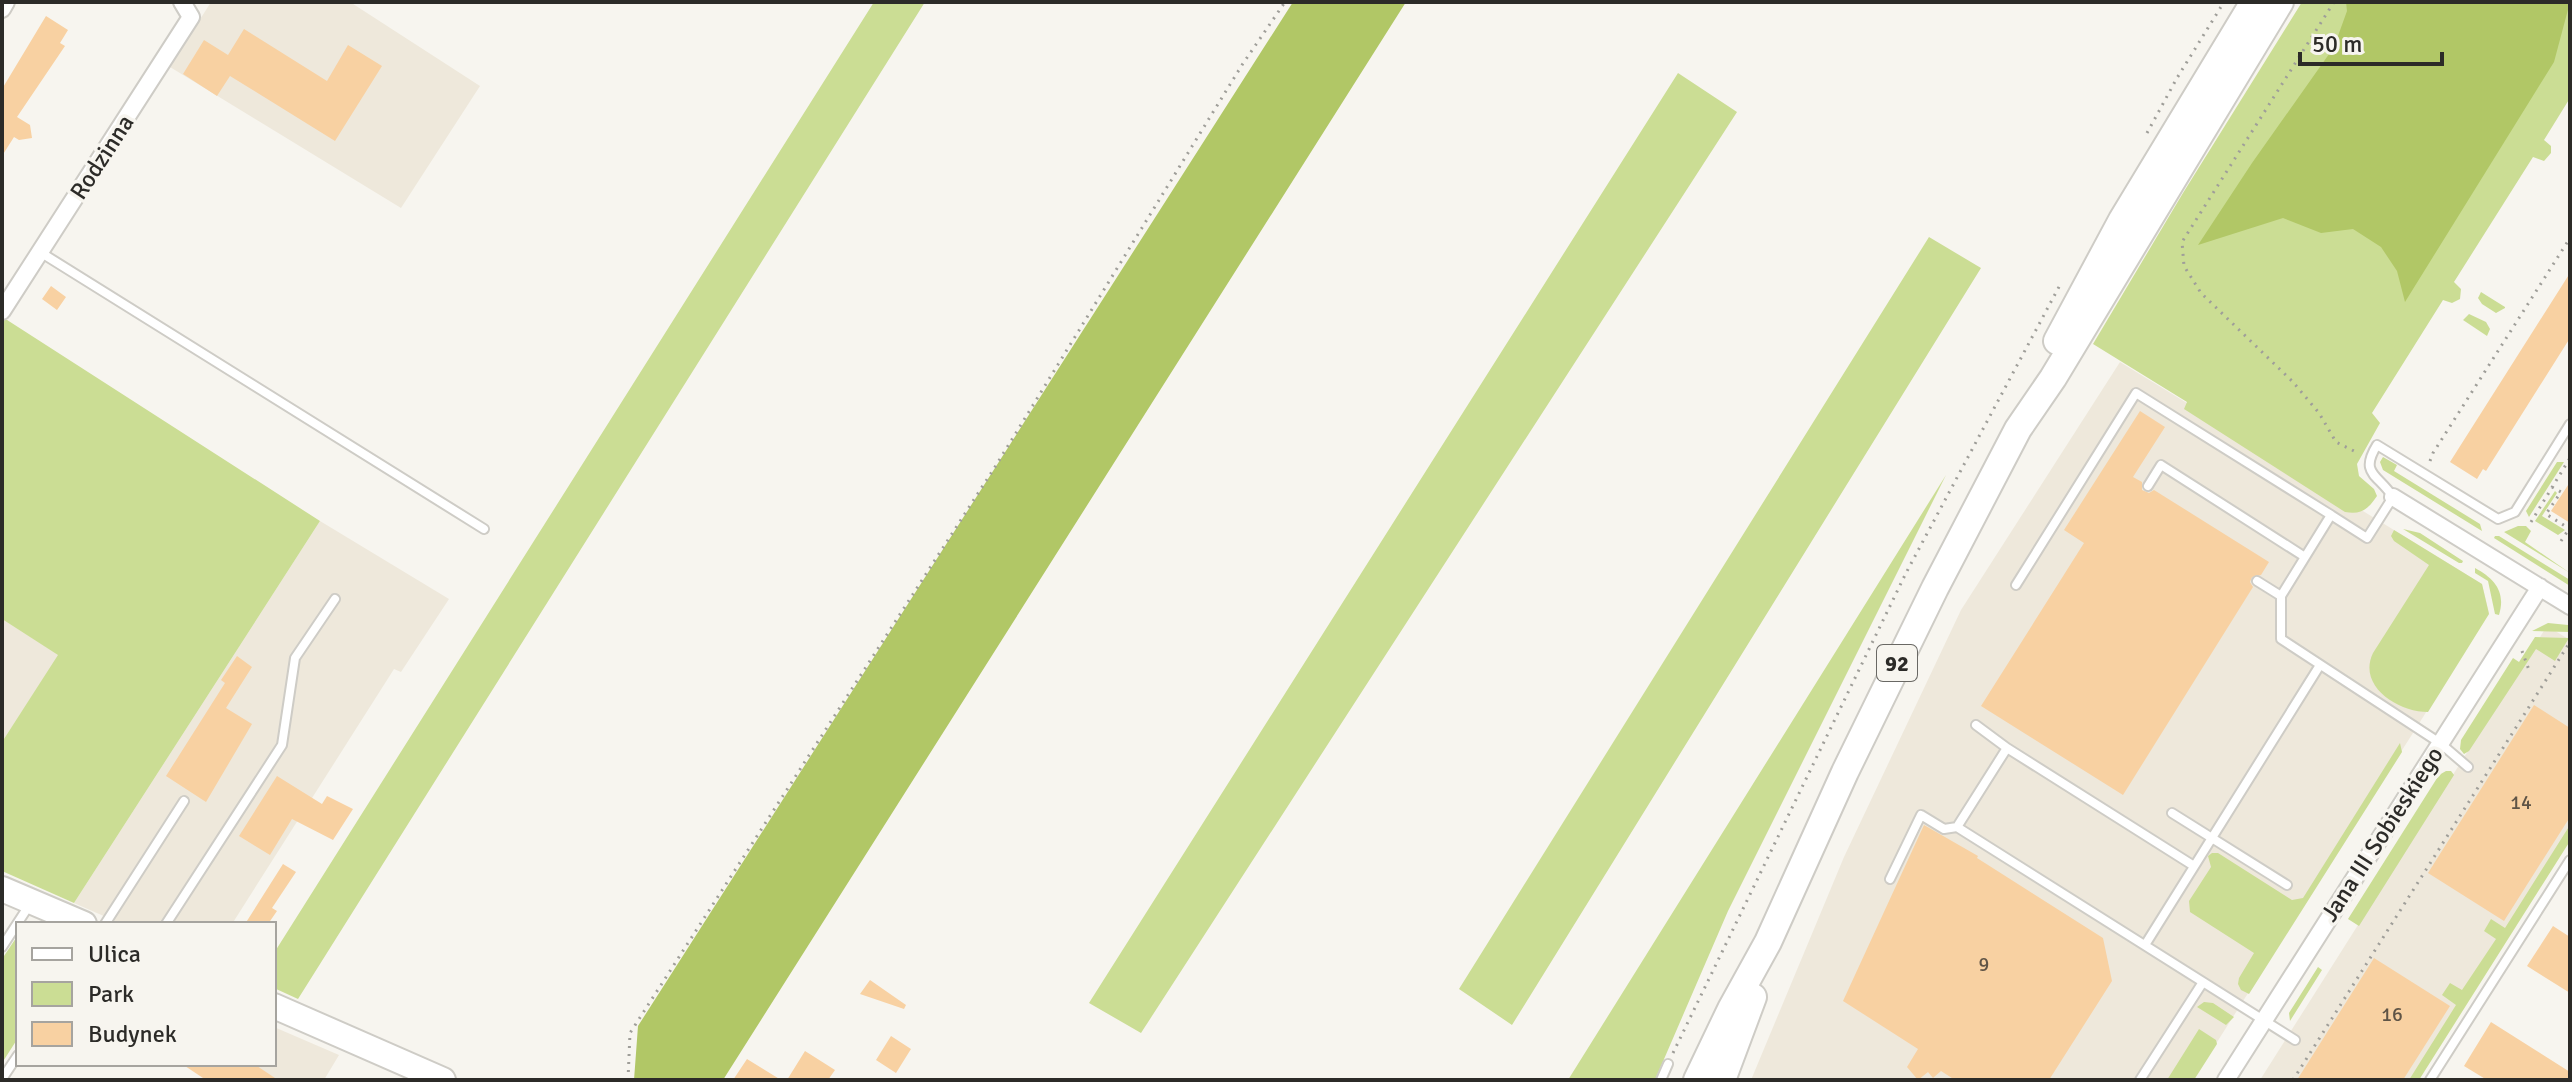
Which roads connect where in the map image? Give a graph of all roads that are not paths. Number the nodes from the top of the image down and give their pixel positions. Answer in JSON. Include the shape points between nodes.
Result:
{"nodes":[{"id":1,"x":6,"y":2,"type":"edge"},
{"id":2,"x":182,"y":2,"type":"edge"},
{"id":3,"x":2254,"y":2,"type":"edge"},
{"id":4,"x":2280,"y":2,"type":"edge"},
{"id":5,"x":2,"y":9,"type":"edge"},
{"id":6,"x":40,"y":252,"type":"junction"},
{"id":7,"x":2,"y":311,"type":"edge"},
{"id":8,"x":2570,"y":424,"type":"edge"},
{"id":9,"x":2018,"y":429,"type":"junction"},
{"id":10,"x":2148,"y":486,"type":"dead end"},
{"id":11,"x":2393,"y":497,"type":"junction"},
{"id":12,"x":2331,"y":515,"type":"junction"},
{"id":13,"x":484,"y":529,"type":"dead end"},
{"id":14,"x":2305,"y":557,"type":"junction"},
{"id":15,"x":2257,"y":581,"type":"dead end"},
{"id":16,"x":2016,"y":585,"type":"dead end"},
{"id":17,"x":2540,"y":587,"type":"junction"},
{"id":18,"x":2281,"y":596,"type":"junction"},
{"id":19,"x":335,"y":599,"type":"dead end"},
{"id":20,"x":2570,"y":606,"type":"edge"},
{"id":21,"x":2320,"y":665,"type":"junction"},
{"id":22,"x":1976,"y":725,"type":"dead end"},
{"id":23,"x":2440,"y":743,"type":"junction"},
{"id":24,"x":2007,"y":748,"type":"junction"},
{"id":25,"x":2468,"y":767,"type":"dead end"},
{"id":26,"x":184,"y":801,"type":"dead end"},
{"id":27,"x":2172,"y":813,"type":"dead end"},
{"id":28,"x":1957,"y":827,"type":"junction"},
{"id":29,"x":2211,"y":838,"type":"junction"},
{"id":30,"x":2570,"y":860,"type":"edge"},
{"id":31,"x":2194,"y":866,"type":"junction"},
{"id":32,"x":1890,"y":879,"type":"dead end"},
{"id":33,"x":2287,"y":885,"type":"dead end"},
{"id":34,"x":2,"y":889,"type":"edge"},
{"id":35,"x":32,"y":901,"type":"junction"},
{"id":36,"x":18,"y":922,"type":"edge"},
{"id":37,"x":79,"y":922,"type":"edge"},
{"id":38,"x":106,"y":922,"type":"edge"},
{"id":39,"x":167,"y":922,"type":"edge"},
{"id":40,"x":16,"y":926,"type":"edge"},
{"id":41,"x":1768,"y":942,"type":"junction"},
{"id":42,"x":2145,"y":945,"type":"junction"},
{"id":43,"x":2,"y":947,"type":"edge"},
{"id":44,"x":2203,"y":982,"type":"junction"},
{"id":45,"x":276,"y":1007,"type":"edge"},
{"id":46,"x":2264,"y":1020,"type":"junction"},
{"id":47,"x":2295,"y":1040,"type":"dead end"},
{"id":48,"x":16,"y":1058,"type":"edge"},
{"id":49,"x":1668,"y":1064,"type":"road end"},
{"id":50,"x":2,"y":1079,"type":"edge"},
{"id":51,"x":443,"y":1080,"type":"edge"},
{"id":52,"x":1661,"y":1080,"type":"edge"},
{"id":53,"x":1697,"y":1080,"type":"edge"},
{"id":54,"x":1722,"y":1080,"type":"edge"},
{"id":55,"x":2140,"y":1080,"type":"edge"},
{"id":56,"x":2226,"y":1080,"type":"edge"},
{"id":57,"x":2430,"y":1080,"type":"edge"}],
"edges":[{"from":1,"to":5,"type":"street"},
{"from":2,"to":6,"type":"street","name":"Rodzinna","via":[[191,17]]},
{"from":3,"to":9,"type":"main road","number":"92","via":[[2101,257]]},
{"from":4,"to":9,"type":"main road","number":"92"},
{"from":6,"to":7,"type":"street","name":"Rodzinna"},
{"from":6,"to":13,"type":"lane"},
{"from":8,"to":11,"type":"lane","via":[[2515,512],[2498,519],[2377,445],[2368,467]]},
{"from":9,"to":41,"type":"main road","number":"92","via":[[1873,711]]},
{"from":10,"to":14,"type":"lane","via":[[2161,465]]},
{"from":11,"to":12,"type":"lane","via":[[2367,538]]},
{"from":11,"to":17,"type":"street"},
{"from":12,"to":14,"type":"lane"},
{"from":12,"to":16,"type":"lane","via":[[2136,393]]},
{"from":14,"to":18,"type":"lane"},
{"from":15,"to":18,"type":"lane"},
{"from":17,"to":20,"type":"street"},
{"from":17,"to":23,"type":"street","name":"Jana III Sobieskiego"},
{"from":18,"to":21,"type":"lane","via":[[2281,639]]},
{"from":19,"to":39,"type":"lane","via":[[295,658],[282,745]]},
{"from":21,"to":23,"type":"lane"},
{"from":21,"to":29,"type":"lane"},
{"from":22,"to":24,"type":"lane"},
{"from":23,"to":25,"type":"lane"},
{"from":23,"to":46,"type":"street","name":"Jana III Sobieskiego"},
{"from":24,"to":28,"type":"lane"},
{"from":24,"to":31,"type":"lane"},
{"from":26,"to":38,"type":"lane"},
{"from":27,"to":29,"type":"lane"},
{"from":28,"to":32,"type":"lane","via":[[1944,829],[1921,815]]},
{"from":28,"to":42,"type":"lane"},
{"from":29,"to":31,"type":"lane"},
{"from":29,"to":33,"type":"lane"},
{"from":30,"to":57,"type":"lane"},
{"from":31,"to":42,"type":"lane"},
{"from":34,"to":35,"type":"street"},
{"from":35,"to":36,"type":"lane"},
{"from":35,"to":37,"type":"street"},
{"from":40,"to":43,"type":"lane"},
{"from":41,"to":53,"type":"main road","number":"92"},
{"from":41,"to":54,"type":"main road","number":"92"},
{"from":42,"to":44,"type":"lane"},
{"from":44,"to":46,"type":"lane"},
{"from":44,"to":55,"type":"lane"},
{"from":45,"to":51,"type":"street"},
{"from":46,"to":47,"type":"lane"},
{"from":46,"to":56,"type":"street","name":"Jana III Sobieskiego"},
{"from":48,"to":50,"type":"lane"},
{"from":49,"to":52,"type":"lane"}]}
